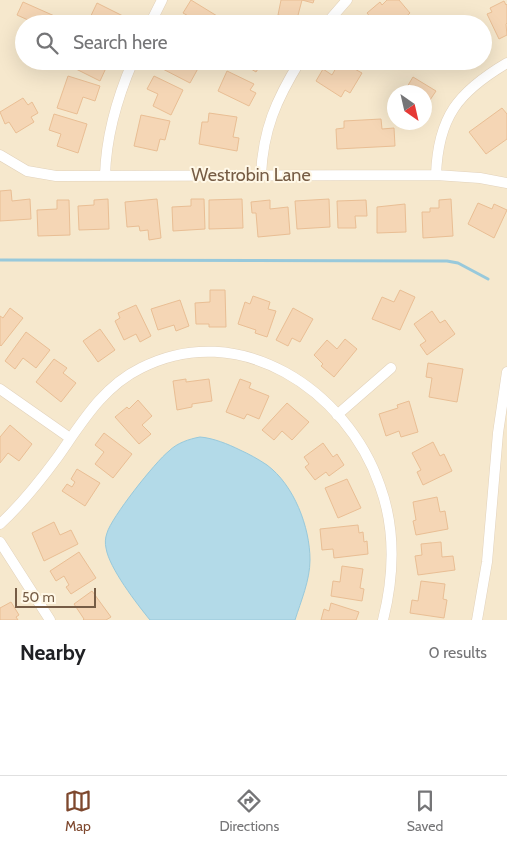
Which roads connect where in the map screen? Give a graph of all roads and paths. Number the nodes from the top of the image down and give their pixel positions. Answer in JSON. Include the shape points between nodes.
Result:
{"nodes":[{"id":1,"x":162,"y":0,"type":"edge"},
{"id":2,"x":347,"y":0,"type":"edge"},
{"id":3,"x":154,"y":15,"type":"edge"},
{"id":4,"x":334,"y":15,"type":"edge"},
{"id":5,"x":507,"y":63,"type":"edge"},
{"id":6,"x":130,"y":70,"type":"edge"},
{"id":7,"x":295,"y":70,"type":"edge"},
{"id":8,"x":0,"y":155,"type":"edge"},
{"id":9,"x":261,"y":175,"type":"junction"},
{"id":10,"x":436,"y":175,"type":"junction"},
{"id":11,"x":105,"y":176,"type":"junction"},
{"id":12,"x":507,"y":183,"type":"edge"},
{"id":13,"x":391,"y":368,"type":"dead end"},
{"id":14,"x":507,"y":372,"type":"edge"},
{"id":15,"x":0,"y":389,"type":"edge"},
{"id":16,"x":338,"y":415,"type":"junction"},
{"id":17,"x":70,"y":438,"type":"junction"},
{"id":18,"x":0,"y":524,"type":"edge"},
{"id":19,"x":0,"y":542,"type":"edge"},
{"id":20,"x":50,"y":620,"type":"edge"},
{"id":21,"x":383,"y":620,"type":"edge"},
{"id":22,"x":477,"y":620,"type":"edge"}],
"edges":[{"from":1,"to":3,"type":"street"},
{"from":2,"to":4,"type":"street"},
{"from":5,"to":10,"type":"street","via":[[478,82],[453,109],[439,142]]},
{"from":6,"to":11,"type":"street","via":[[111,128]]},
{"from":7,"to":9,"type":"street","via":[[267,129]]},
{"from":8,"to":11,"type":"street","name":"Westrobin Lane","via":[[20,168],[40,174]]},
{"from":9,"to":10,"type":"street","name":"Westrobin Lane"},
{"from":9,"to":11,"type":"street","name":"Westrobin Lane"},
{"from":10,"to":12,"type":"street","name":"Westrobin Lane"},
{"from":13,"to":16,"type":"street"},
{"from":14,"to":22,"type":"street","via":[[498,433],[487,562]]},
{"from":15,"to":17,"type":"street"},
{"from":16,"to":17,"type":"street","via":[[314,392],[267,362],[235,353],[192,352],[159,360],[122,379],[100,398]]},
{"from":16,"to":21,"type":"street","via":[[372,465],[387,509],[392,572]]},
{"from":17,"to":18,"type":"street","via":[[32,490]]},
{"from":19,"to":20,"type":"street"}]}
